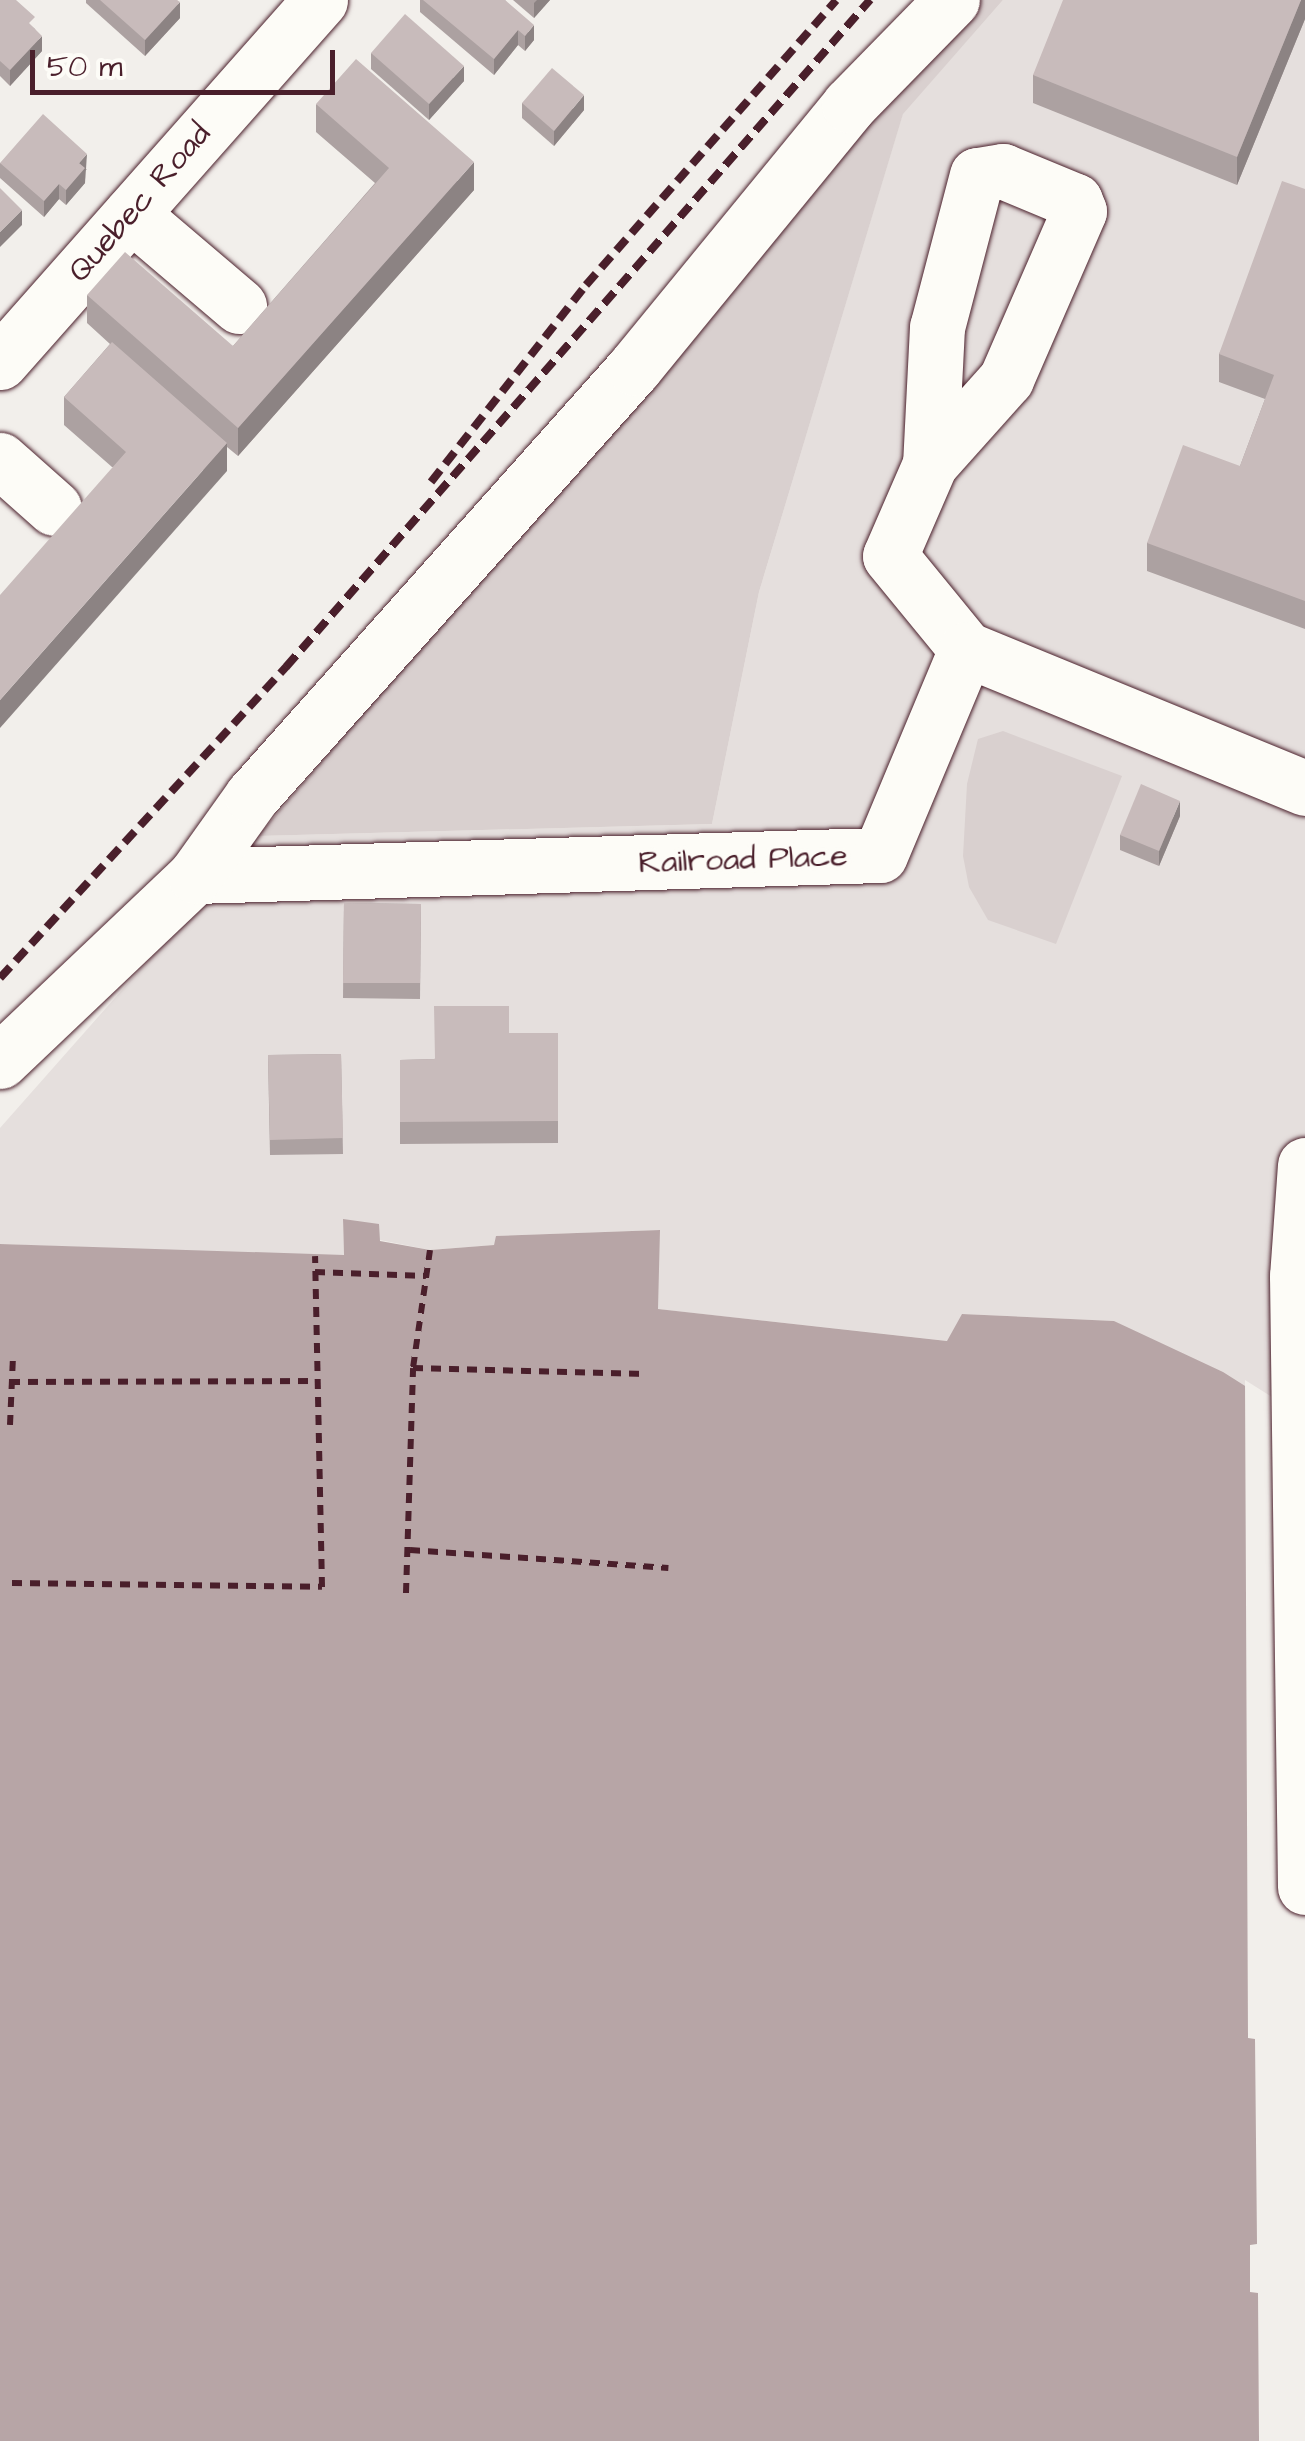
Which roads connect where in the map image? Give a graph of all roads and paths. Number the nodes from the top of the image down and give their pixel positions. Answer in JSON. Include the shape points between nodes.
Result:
{"nodes":[{"id":1,"x":320,"y":0,"type":"edge"},
{"id":2,"x":952,"y":0,"type":"edge"},
{"id":3,"x":130,"y":214,"type":"junction"},
{"id":4,"x":239,"y":306,"type":"dead end"},
{"id":5,"x":0,"y":362,"type":"edge"},
{"id":6,"x":0,"y":460,"type":"edge"},
{"id":7,"x":930,"y":464,"type":"junction"},
{"id":8,"x":54,"y":508,"type":"dead end"},
{"id":9,"x":966,"y":649,"type":"junction"},
{"id":10,"x":1305,"y":788,"type":"edge"},
{"id":11,"x":195,"y":876,"type":"junction"},
{"id":12,"x":0,"y":1061,"type":"edge"},
{"id":13,"x":1305,"y":1165,"type":"edge"},
{"id":14,"x":430,"y":1250,"type":"dead end"},
{"id":15,"x":316,"y":1256,"type":"dead end"},
{"id":16,"x":316,"y":1272,"type":"junction"},
{"id":17,"x":426,"y":1276,"type":"junction"},
{"id":18,"x":13,"y":1355,"type":"dead end"},
{"id":19,"x":413,"y":1368,"type":"junction"},
{"id":20,"x":646,"y":1374,"type":"dead end"},
{"id":21,"x":316,"y":1381,"type":"junction"},
{"id":22,"x":10,"y":1382,"type":"junction"},
{"id":23,"x":10,"y":1425,"type":"dead end"},
{"id":24,"x":410,"y":1550,"type":"junction"},
{"id":25,"x":668,"y":1568,"type":"dead end"},
{"id":26,"x":12,"y":1583,"type":"dead end"},
{"id":27,"x":406,"y":1593,"type":"dead end"},
{"id":28,"x":1305,"y":1888,"type":"edge"}],
"edges":[{"from":1,"to":3,"type":"main road","name":"Quebec Road"},
{"from":2,"to":11,"type":"main road","via":[[849,104],[634,368],[252,796]]},
{"from":3,"to":4,"type":"main road"},
{"from":3,"to":5,"type":"main road","name":"Quebec Road"},
{"from":6,"to":8,"type":"main road"},
{"from":7,"to":7,"type":"main road","via":[[937,327],[977,175],[1002,171],[1075,201],[1079,210],[1006,379]]},
{"from":7,"to":9,"type":"main road","via":[[890,556]]},
{"from":9,"to":10,"type":"main road"},
{"from":9,"to":11,"type":"main road","name":"Railroad Place","via":[[880,855]]},
{"from":11,"to":12,"type":"main road"},
{"from":13,"to":28,"type":"main road","via":[[1297,1276]]},
{"from":14,"to":17,"type":"path"},
{"from":15,"to":16,"type":"path"},
{"from":16,"to":17,"type":"path"},
{"from":16,"to":21,"type":"path"},
{"from":17,"to":19,"type":"path"},
{"from":18,"to":22,"type":"path"},
{"from":19,"to":20,"type":"path"},
{"from":19,"to":24,"type":"path"},
{"from":21,"to":22,"type":"path"},
{"from":21,"to":26,"type":"path","via":[[322,1587]]},
{"from":22,"to":23,"type":"path"},
{"from":24,"to":25,"type":"path"},
{"from":24,"to":27,"type":"path"}]}
